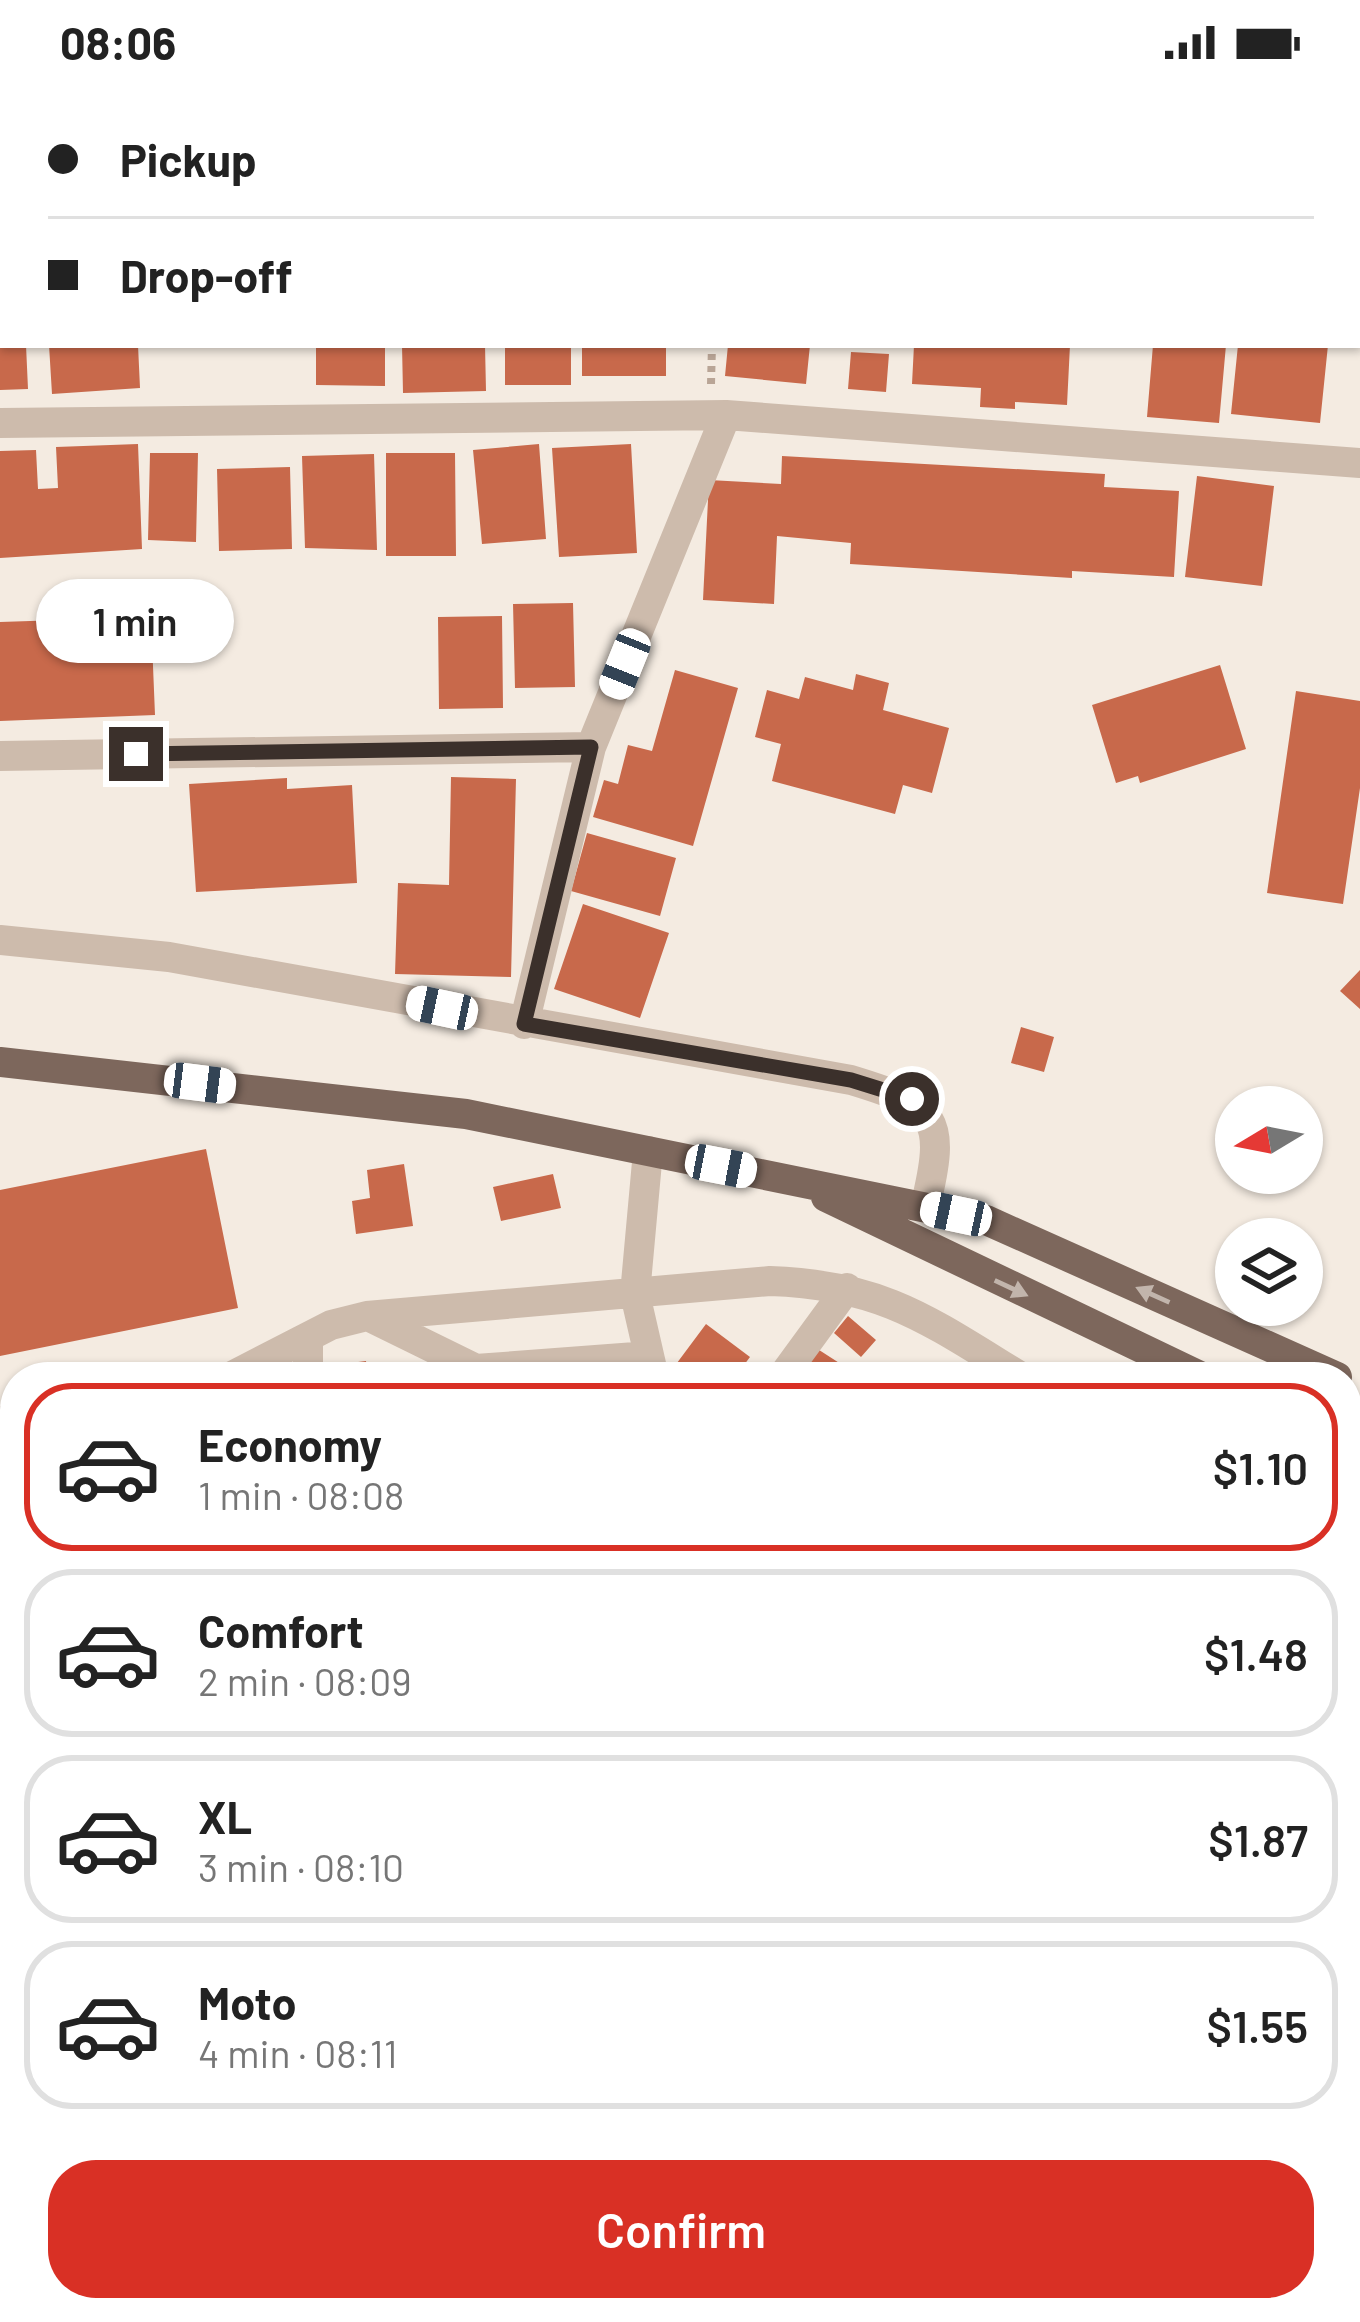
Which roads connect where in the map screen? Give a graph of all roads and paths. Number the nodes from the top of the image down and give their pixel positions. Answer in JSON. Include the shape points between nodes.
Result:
{"nodes":[{"id":1,"x":726,"y":415,"type":"junction"},
{"id":2,"x":0,"y":423,"type":"edge"},
{"id":3,"x":1360,"y":463,"type":"edge"},
{"id":4,"x":591,"y":747,"type":"junction"},
{"id":5,"x":0,"y":756,"type":"edge"},
{"id":6,"x":0,"y":940,"type":"edge"},
{"id":7,"x":524,"y":1024,"type":"junction"},
{"id":8,"x":0,"y":1062,"type":"edge"},
{"id":9,"x":648,"y":1151,"type":"junction"},
{"id":10,"x":794,"y":1180,"type":"junction"},
{"id":11,"x":926,"y":1207,"type":"junction"},
{"id":12,"x":848,"y":1288,"type":"junction"},
{"id":13,"x":635,"y":1294,"type":"junction"},
{"id":14,"x":368,"y":1316,"type":"junction"},
{"id":15,"x":308,"y":1337,"type":"junction"},
{"id":16,"x":259,"y":1362,"type":"edge"},
{"id":17,"x":308,"y":1362,"type":"edge"},
{"id":18,"x":455,"y":1362,"type":"edge"},
{"id":19,"x":651,"y":1362,"type":"edge"},
{"id":20,"x":793,"y":1362,"type":"edge"},
{"id":21,"x":995,"y":1362,"type":"edge"},
{"id":22,"x":1170,"y":1362,"type":"edge"},
{"id":23,"x":1303,"y":1362,"type":"edge"}],
"edges":[{"from":1,"to":2,"type":"street"},
{"from":1,"to":3,"type":"street"},
{"from":1,"to":4,"type":"street"},
{"from":4,"to":5,"type":"street"},
{"from":4,"to":7,"type":"street"},
{"from":6,"to":7,"type":"street","via":[[169,957]]},
{"from":7,"to":11,"type":"street","via":[[851,1080],[912,1099],[932,1124],[938,1156]]},
{"from":8,"to":9,"type":"main road","via":[[466,1114]]},
{"from":9,"to":10,"type":"main road"},
{"from":9,"to":13,"type":"street"},
{"from":10,"to":11,"type":"main road"},
{"from":10,"to":22,"type":"main road","one_way":true},
{"from":23,"to":11,"type":"main road","one_way":true,"via":[[986,1220]]},
{"from":12,"to":13,"type":"street","via":[[770,1281]]},
{"from":12,"to":20,"type":"street"},
{"from":12,"to":21,"type":"street","via":[[888,1300]]},
{"from":13,"to":14,"type":"street"},
{"from":13,"to":19,"type":"street"},
{"from":14,"to":15,"type":"street"},
{"from":14,"to":18,"type":"street"},
{"from":15,"to":16,"type":"street"},
{"from":15,"to":17,"type":"street"}]}
